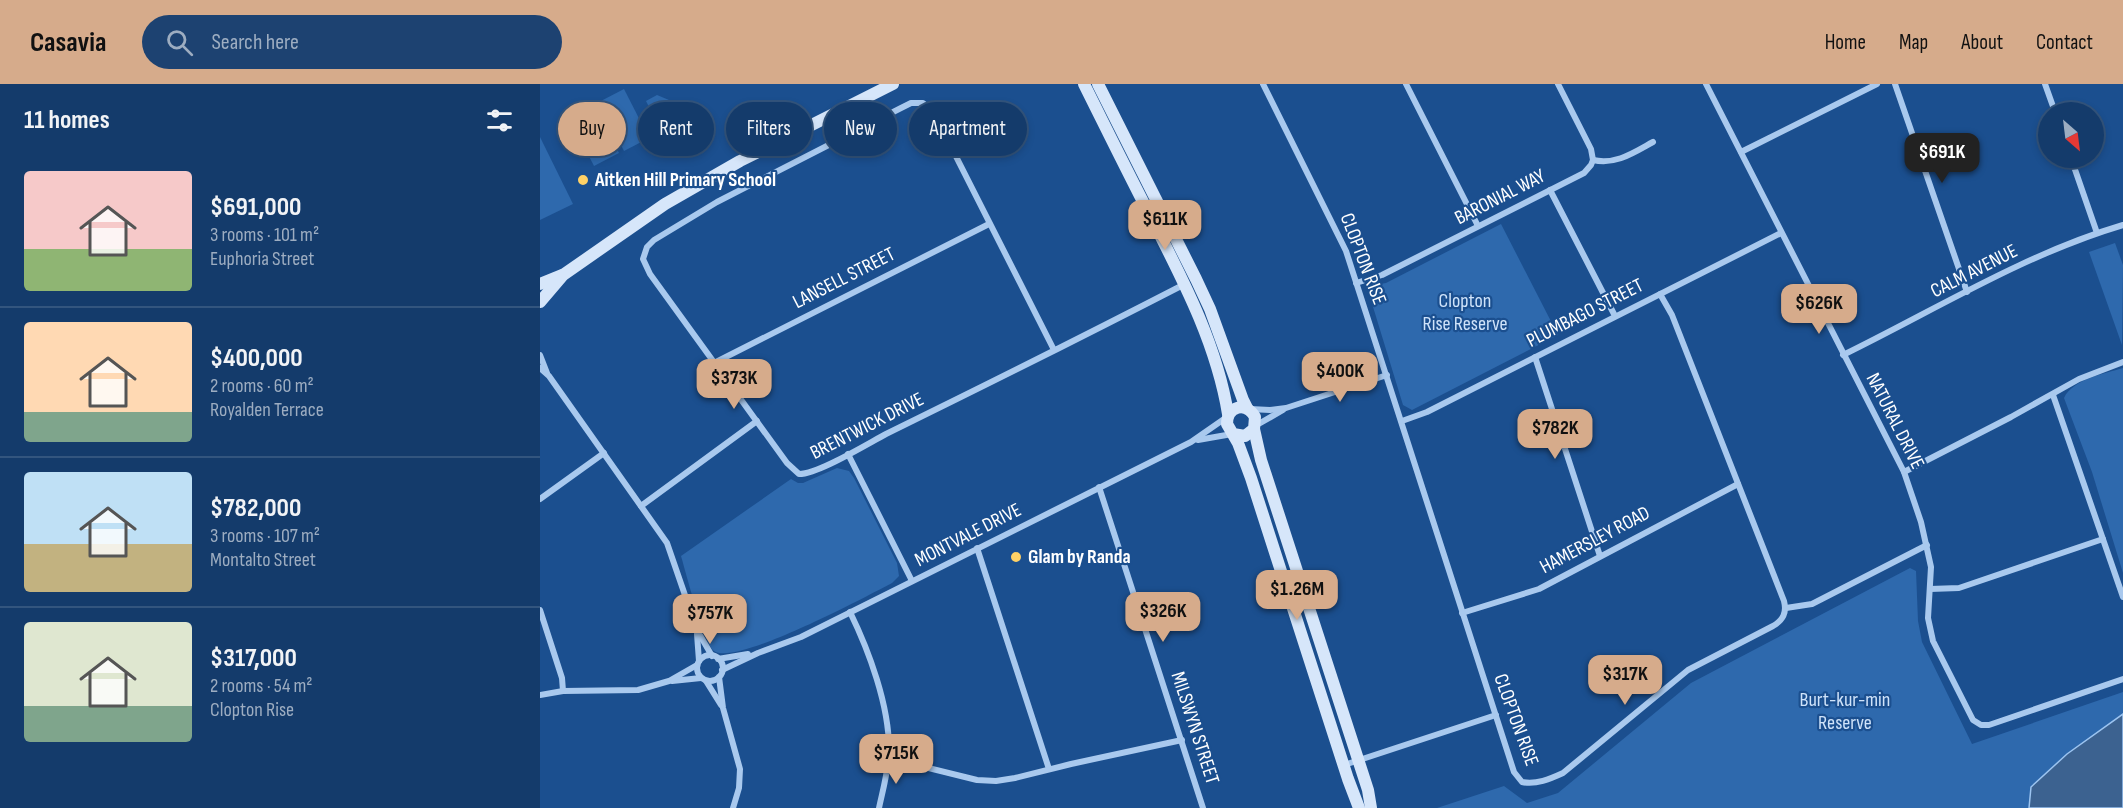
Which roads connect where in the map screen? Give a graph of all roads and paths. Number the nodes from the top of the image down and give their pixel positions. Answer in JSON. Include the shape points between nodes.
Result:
{"nodes":[{"id":1,"x":893,"y":84,"type":"edge"},
{"id":2,"x":1084,"y":84,"type":"edge"},
{"id":3,"x":1098,"y":84,"type":"edge"},
{"id":4,"x":1263,"y":84,"type":"edge"},
{"id":5,"x":1406,"y":84,"type":"edge"},
{"id":6,"x":1558,"y":84,"type":"edge"},
{"id":7,"x":1706,"y":84,"type":"edge"},
{"id":8,"x":1877,"y":84,"type":"edge"},
{"id":9,"x":1895,"y":84,"type":"edge"},
{"id":10,"x":2045,"y":84,"type":"edge"},
{"id":11,"x":2051,"y":102,"type":"edge"},
{"id":12,"x":1117,"y":137,"type":"junction"},
{"id":13,"x":1653,"y":142,"type":"dead end"},
{"id":14,"x":1741,"y":152,"type":"junction"},
{"id":15,"x":1593,"y":160,"type":"junction"},
{"id":16,"x":2074,"y":168,"type":"edge"},
{"id":17,"x":1550,"y":190,"type":"junction"},
{"id":18,"x":989,"y":224,"type":"junction"},
{"id":19,"x":2123,"y":225,"type":"edge"},
{"id":20,"x":1478,"y":226,"type":"junction"},
{"id":21,"x":1781,"y":233,"type":"junction"},
{"id":22,"x":2097,"y":233,"type":"junction"},
{"id":23,"x":563,"y":275,"type":"junction"},
{"id":24,"x":1191,"y":281,"type":"junction"},
{"id":25,"x":1356,"y":283,"type":"junction"},
{"id":26,"x":540,"y":284,"type":"edge"},
{"id":27,"x":1967,"y":292,"type":"junction"},
{"id":28,"x":1660,"y":294,"type":"junction"},
{"id":29,"x":540,"y":302,"type":"edge"},
{"id":30,"x":1615,"y":316,"type":"junction"},
{"id":31,"x":1054,"y":350,"type":"junction"},
{"id":32,"x":540,"y":355,"type":"edge"},
{"id":33,"x":1843,"y":355,"type":"junction"},
{"id":34,"x":1535,"y":357,"type":"junction"},
{"id":35,"x":2123,"y":362,"type":"edge"},
{"id":36,"x":714,"y":363,"type":"junction"},
{"id":37,"x":540,"y":368,"type":"edge"},
{"id":38,"x":1387,"y":375,"type":"junction"},
{"id":39,"x":549,"y":376,"type":"junction"},
{"id":40,"x":2053,"y":395,"type":"junction"},
{"id":41,"x":1286,"y":408,"type":"junction"},
{"id":42,"x":1249,"y":409,"type":"junction"},
{"id":43,"x":1228,"y":415,"type":"junction"},
{"id":44,"x":757,"y":421,"type":"junction"},
{"id":45,"x":1402,"y":421,"type":"junction"},
{"id":46,"x":1254,"y":427,"type":"junction"},
{"id":47,"x":1233,"y":434,"type":"junction"},
{"id":48,"x":1191,"y":442,"type":"junction"},
{"id":49,"x":604,"y":453,"type":"junction"},
{"id":50,"x":848,"y":454,"type":"junction"},
{"id":51,"x":1904,"y":472,"type":"junction"},
{"id":52,"x":1738,"y":484,"type":"junction"},
{"id":53,"x":1099,"y":487,"type":"junction"},
{"id":54,"x":540,"y":499,"type":"edge"},
{"id":55,"x":641,"y":506,"type":"junction"},
{"id":56,"x":2103,"y":539,"type":"junction"},
{"id":57,"x":1927,"y":545,"type":"junction"},
{"id":58,"x":977,"y":548,"type":"junction"},
{"id":59,"x":1600,"y":556,"type":"junction"},
{"id":60,"x":912,"y":581,"type":"junction"},
{"id":61,"x":1930,"y":588,"type":"junction"},
{"id":62,"x":2123,"y":597,"type":"edge"},
{"id":63,"x":1307,"y":601,"type":"junction"},
{"id":64,"x":1293,"y":606,"type":"junction"},
{"id":65,"x":1786,"y":608,"type":"junction"},
{"id":66,"x":540,"y":610,"type":"edge"},
{"id":67,"x":850,"y":612,"type":"junction"},
{"id":68,"x":1462,"y":613,"type":"junction"},
{"id":69,"x":697,"y":630,"type":"junction"},
{"id":70,"x":758,"y":653,"type":"junction"},
{"id":71,"x":715,"y":657,"type":"junction"},
{"id":72,"x":698,"y":663,"type":"junction"},
{"id":73,"x":722,"y":670,"type":"junction"},
{"id":74,"x":719,"y":677,"type":"junction"},
{"id":75,"x":704,"y":679,"type":"junction"},
{"id":76,"x":2123,"y":679,"type":"edge"},
{"id":77,"x":669,"y":681,"type":"junction"},
{"id":78,"x":563,"y":691,"type":"junction"},
{"id":79,"x":540,"y":695,"type":"edge"},
{"id":80,"x":723,"y":708,"type":"junction"},
{"id":81,"x":1496,"y":716,"type":"junction"},
{"id":82,"x":1182,"y":740,"type":"junction"},
{"id":83,"x":888,"y":758,"type":"junction"},
{"id":84,"x":1358,"y":760,"type":"junction"},
{"id":85,"x":1344,"y":765,"type":"junction"},
{"id":86,"x":1049,"y":769,"type":"junction"},
{"id":87,"x":734,"y":808,"type":"edge"},
{"id":88,"x":879,"y":808,"type":"edge"},
{"id":89,"x":1203,"y":808,"type":"edge"},
{"id":90,"x":1359,"y":808,"type":"edge"},
{"id":91,"x":1371,"y":808,"type":"edge"}],
"edges":[{"from":1,"to":23,"type":"street","via":[[702,182]]},
{"from":2,"to":12,"type":"street"},
{"from":3,"to":12,"type":"street"},
{"from":4,"to":25,"type":"street","name":"CLOPTON RISE","via":[[1334,225]]},
{"from":5,"to":20,"type":"street"},
{"from":6,"to":15,"type":"street"},
{"from":7,"to":14,"type":"street","name":"NATURAL DRIVE"},
{"from":8,"to":14,"type":"street"},
{"from":9,"to":27,"type":"street"},
{"from":10,"to":11,"type":"street"},
{"from":12,"to":24,"type":"street"},
{"from":13,"to":15,"type":"street","via":[[1612,161]]},
{"from":14,"to":21,"type":"street","name":"NATURAL DRIVE"},
{"from":15,"to":17,"type":"street","name":"BARONIAL WAY","via":[[1584,173]]},
{"from":16,"to":22,"type":"street"},
{"from":17,"to":20,"type":"street","name":"BARONIAL WAY"},
{"from":17,"to":30,"type":"street"},
{"from":18,"to":31,"type":"street","name":"BRENTWICK DRIVE"},
{"from":18,"to":36,"type":"street","name":"LANSELL STREET"},
{"from":18,"to":36,"type":"street","name":"BRENTWICK DRIVE","via":[[933,111],[923,103],[901,108],[755,181],[654,240],[643,259]]},
{"from":19,"to":22,"type":"street","name":"CALM AVENUE"},
{"from":20,"to":25,"type":"street","name":"BARONIAL WAY"},
{"from":21,"to":28,"type":"street","name":"PLUMBAGO STREET"},
{"from":21,"to":33,"type":"street","name":"NATURAL DRIVE"},
{"from":22,"to":27,"type":"street","name":"CALM AVENUE"},
{"from":23,"to":26,"type":"street"},
{"from":23,"to":29,"type":"street"},
{"from":24,"to":31,"type":"street","name":"BRENTWICK DRIVE"},
{"from":24,"to":42,"type":"street","via":[[1210,309]]},
{"from":24,"to":43,"type":"street"},
{"from":25,"to":38,"type":"street","name":"CLOPTON RISE"},
{"from":27,"to":33,"type":"street","name":"CALM AVENUE"},
{"from":28,"to":30,"type":"street","name":"PLUMBAGO STREET"},
{"from":28,"to":52,"type":"street","via":[[1672,315]]},
{"from":30,"to":34,"type":"street","name":"PLUMBAGO STREET"},
{"from":31,"to":50,"type":"street","name":"BRENTWICK DRIVE"},
{"from":32,"to":39,"type":"street"},
{"from":33,"to":51,"type":"street","name":"NATURAL DRIVE"},
{"from":34,"to":45,"type":"street","name":"PLUMBAGO STREET"},
{"from":34,"to":59,"type":"street"},
{"from":35,"to":40,"type":"street","via":[[2079,379]]},
{"from":36,"to":44,"type":"street","name":"BRENTWICK DRIVE"},
{"from":37,"to":39,"type":"street"},
{"from":38,"to":41,"type":"street"},
{"from":38,"to":45,"type":"street","name":"CLOPTON RISE"},
{"from":39,"to":49,"type":"street"},
{"from":40,"to":51,"type":"street"},
{"from":40,"to":56,"type":"street"},
{"from":41,"to":42,"type":"street"},
{"from":41,"to":46,"type":"street"},
{"from":42,"to":43,"type":"street","via":[[1237,407]]},
{"from":42,"to":46,"type":"street","via":[[1255,417]]},
{"from":43,"to":47,"type":"street","via":[[1227,424]]},
{"from":43,"to":48,"type":"street","name":"MONTVALE DRIVE"},
{"from":44,"to":50,"type":"street","name":"BRENTWICK DRIVE","via":[[795,472],[812,472]]},
{"from":44,"to":55,"type":"street"},
{"from":45,"to":68,"type":"street","name":"CLOPTON RISE"},
{"from":46,"to":47,"type":"street","via":[[1245,436]]},
{"from":46,"to":63,"type":"street"},
{"from":47,"to":48,"type":"street","name":"MONTVALE DRIVE"},
{"from":47,"to":64,"type":"street"},
{"from":48,"to":53,"type":"street","name":"MONTVALE DRIVE"},
{"from":49,"to":54,"type":"street"},
{"from":49,"to":55,"type":"street"},
{"from":50,"to":60,"type":"street"},
{"from":51,"to":57,"type":"street","name":"NATURAL DRIVE"},
{"from":52,"to":59,"type":"street","name":"HAMERSLEY ROAD"},
{"from":52,"to":65,"type":"street"},
{"from":53,"to":58,"type":"street","name":"MONTVALE DRIVE"},
{"from":53,"to":82,"type":"street","name":"MILSWYN STREET"},
{"from":55,"to":69,"type":"street","via":[[671,551]]},
{"from":56,"to":61,"type":"street","via":[[1952,590]]},
{"from":56,"to":62,"type":"street"},
{"from":57,"to":61,"type":"street","name":"NATURAL DRIVE"},
{"from":57,"to":65,"type":"street","via":[[1812,604]]},
{"from":58,"to":60,"type":"street","name":"MONTVALE DRIVE"},
{"from":58,"to":86,"type":"street"},
{"from":59,"to":68,"type":"street","name":"HAMERSLEY ROAD","via":[[1539,589]]},
{"from":60,"to":67,"type":"street","name":"MONTVALE DRIVE"},
{"from":61,"to":76,"type":"street","name":"NATURAL DRIVE","via":[[1928,618],[1933,641],[1976,723],[1989,725]]},
{"from":63,"to":64,"type":"street"},
{"from":63,"to":84,"type":"street"},
{"from":64,"to":85,"type":"street"},
{"from":65,"to":81,"type":"street","name":"CLOPTON RISE","via":[[1779,622],[1688,670],[1554,777],[1527,783],[1516,776]]},
{"from":66,"to":78,"type":"street"},
{"from":67,"to":70,"type":"street","name":"MONTVALE DRIVE"},
{"from":67,"to":83,"type":"street","via":[[886,717]]},
{"from":68,"to":81,"type":"street","name":"CLOPTON RISE"},
{"from":69,"to":71,"type":"street"},
{"from":69,"to":72,"type":"street"},
{"from":70,"to":71,"type":"street","name":"MONTVALE DRIVE"},
{"from":70,"to":73,"type":"street","name":"MONTVALE DRIVE"},
{"from":71,"to":72,"type":"street","via":[[705,657]]},
{"from":71,"to":73,"type":"street"},
{"from":72,"to":75,"type":"street","via":[[698,672]]},
{"from":72,"to":77,"type":"street"},
{"from":73,"to":74,"type":"street"},
{"from":74,"to":75,"type":"street","via":[[713,681]]},
{"from":74,"to":80,"type":"street"},
{"from":75,"to":77,"type":"street"},
{"from":75,"to":80,"type":"street"},
{"from":77,"to":78,"type":"street","via":[[628,691]]},
{"from":78,"to":79,"type":"street"},
{"from":80,"to":87,"type":"street","via":[[740,769]]},
{"from":81,"to":84,"type":"street"},
{"from":82,"to":86,"type":"street"},
{"from":82,"to":89,"type":"street","name":"MILSWYN STREET"},
{"from":83,"to":86,"type":"street","via":[[977,780],[996,781]]},
{"from":83,"to":88,"type":"street"},
{"from":84,"to":85,"type":"street"},
{"from":84,"to":91,"type":"street"},
{"from":85,"to":90,"type":"street"}]}
